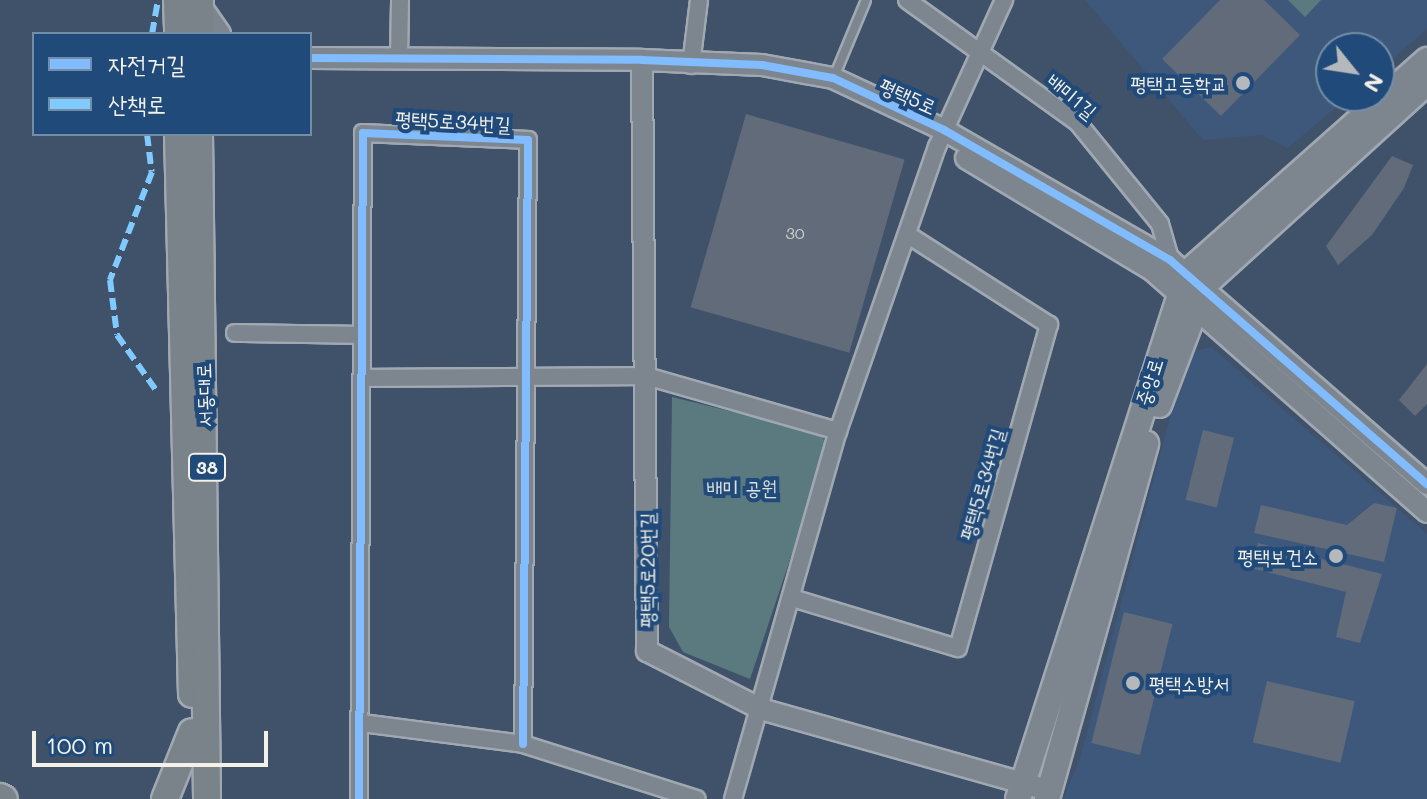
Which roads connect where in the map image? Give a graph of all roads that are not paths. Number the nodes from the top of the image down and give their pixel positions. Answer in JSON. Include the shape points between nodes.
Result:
{"nodes":[{"id":1,"x":400,"y":0,"type":"edge"},
{"id":2,"x":699,"y":0,"type":"edge"},
{"id":3,"x":866,"y":0,"type":"edge"},
{"id":4,"x":907,"y":0,"type":"edge"},
{"id":5,"x":1004,"y":0,"type":"edge"},
{"id":6,"x":193,"y":2,"type":"edge"},
{"id":7,"x":179,"y":32,"type":"edge"},
{"id":8,"x":200,"y":32,"type":"edge"},
{"id":9,"x":218,"y":32,"type":"edge"},
{"id":10,"x":978,"y":54,"type":"junction"},
{"id":11,"x":312,"y":58,"type":"edge"},
{"id":12,"x":399,"y":59,"type":"junction"},
{"id":13,"x":642,"y":60,"type":"junction"},
{"id":14,"x":1427,"y":60,"type":"edge"},
{"id":15,"x":691,"y":65,"type":"junction"},
{"id":16,"x":833,"y":78,"type":"junction"},
{"id":17,"x":1427,"y":83,"type":"edge"},
{"id":18,"x":944,"y":130,"type":"junction"},
{"id":19,"x":178,"y":136,"type":"edge"},
{"id":20,"x":199,"y":136,"type":"edge"},
{"id":21,"x":908,"y":235,"type":"junction"},
{"id":22,"x":1186,"y":282,"type":"junction"},
{"id":23,"x":235,"y":333,"type":"dead end"},
{"id":24,"x":361,"y":335,"type":"junction"},
{"id":25,"x":529,"y":375,"type":"junction"},
{"id":26,"x":646,"y":376,"type":"junction"},
{"id":27,"x":363,"y":378,"type":"junction"},
{"id":28,"x":838,"y":431,"type":"junction"},
{"id":29,"x":1423,"y":480,"type":"edge"},
{"id":30,"x":1404,"y":491,"type":"junction"},
{"id":31,"x":1427,"y":512,"type":"edge"},
{"id":32,"x":792,"y":598,"type":"junction"},
{"id":33,"x":761,"y":709,"type":"junction"},
{"id":34,"x":362,"y":723,"type":"junction"},
{"id":35,"x":192,"y":732,"type":"junction"},
{"id":36,"x":523,"y":744,"type":"junction"},
{"id":37,"x":1021,"y":791,"type":"edge"},
{"id":38,"x":1049,"y":795,"type":"edge"},
{"id":39,"x":165,"y":799,"type":"edge"},
{"id":40,"x":190,"y":799,"type":"edge"},
{"id":41,"x":210,"y":799,"type":"edge"},
{"id":42,"x":359,"y":799,"type":"edge"},
{"id":43,"x":696,"y":799,"type":"edge"},
{"id":44,"x":733,"y":799,"type":"edge"}],
"edges":[{"from":1,"to":12,"type":"street"},
{"from":2,"to":15,"type":"street"},
{"from":3,"to":16,"type":"lane"},
{"from":4,"to":10,"type":"street","name":"배미1길"},
{"from":5,"to":10,"type":"street"},
{"from":6,"to":7,"type":"main road"},
{"from":6,"to":8,"type":"main road"},
{"from":6,"to":9,"type":"street"},
{"from":10,"to":18,"type":"street"},
{"from":10,"to":22,"type":"street","name":"배미1길","via":[[1078,123],[1160,224]]},
{"from":11,"to":12,"type":"street","name":"평택5로"},
{"from":12,"to":13,"type":"street","name":"평택5로"},
{"from":13,"to":15,"type":"street","name":"평택5로"},
{"from":13,"to":26,"type":"street","name":"평택5로20번길"},
{"from":14,"to":22,"type":"main road"},
{"from":15,"to":16,"type":"street","name":"평택5로","via":[[762,65]]},
{"from":16,"to":18,"type":"street","name":"평택5로"},
{"from":17,"to":22,"type":"main road"},
{"from":18,"to":21,"type":"street"},
{"from":18,"to":22,"type":"street","name":"평택5로"},
{"from":18,"to":22,"type":"street","via":[[964,156]]},
{"from":19,"to":35,"type":"main road","name":"서동대로","number":"38"},
{"from":20,"to":41,"type":"main road","name":"서동대로","number":"38","via":[[210,555]]},
{"from":21,"to":28,"type":"street"},
{"from":21,"to":32,"type":"street","name":"평택5로34번길","via":[[1049,325],[958,648]]},
{"from":22,"to":29,"type":"street","name":"평택5로"},
{"from":22,"to":30,"type":"street"},
{"from":22,"to":37,"type":"main road","name":"중앙로"},
{"from":22,"to":38,"type":"main road","name":"중앙로"},
{"from":23,"to":24,"type":"street"},
{"from":24,"to":25,"type":"street","name":"평택5로34번길","via":[[363,133],[528,140]]},
{"from":24,"to":27,"type":"street","name":"평택5로34번길"},
{"from":25,"to":26,"type":"street"},
{"from":25,"to":27,"type":"street"},
{"from":25,"to":36,"type":"street","name":"평택5로34번길"},
{"from":26,"to":28,"type":"street"},
{"from":26,"to":33,"type":"street","name":"평택5로20번길","via":[[647,651]]},
{"from":27,"to":34,"type":"street","name":"평택5로34번길"},
{"from":28,"to":32,"type":"street"},
{"from":29,"to":30,"type":"lane"},
{"from":30,"to":31,"type":"street"},
{"from":32,"to":33,"type":"street"},
{"from":33,"to":37,"type":"street","name":"평택5로20번길"},
{"from":33,"to":44,"type":"street"},
{"from":34,"to":36,"type":"street"},
{"from":34,"to":42,"type":"street","name":"평택5로34번길"},
{"from":35,"to":39,"type":"main road"},
{"from":35,"to":40,"type":"main road","name":"서동대로","number":"38"},
{"from":36,"to":43,"type":"street"},
{"from":37,"to":38,"type":"street","name":"평택5로20번길"}]}
